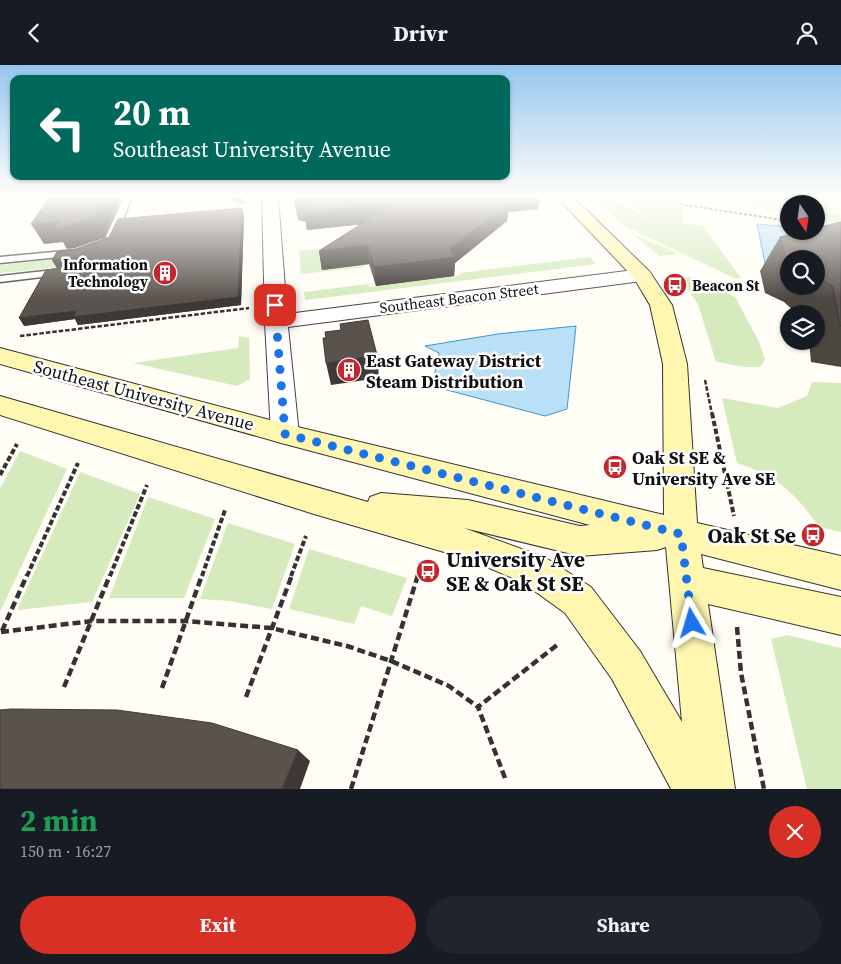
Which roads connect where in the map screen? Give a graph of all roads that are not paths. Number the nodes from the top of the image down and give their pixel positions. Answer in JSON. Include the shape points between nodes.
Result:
{"nodes":[{"id":1,"x":113,"y":231,"type":"edge"},
{"id":2,"x":272,"y":231,"type":"edge"},
{"id":3,"x":598,"y":231,"type":"edge"},
{"id":4,"x":100,"y":245,"type":"edge"},
{"id":5,"x":84,"y":251,"type":"edge"},
{"id":6,"x":0,"y":260,"type":"edge"},
{"id":7,"x":72,"y":271,"type":"edge"},
{"id":8,"x":642,"y":275,"type":"junction"},
{"id":9,"x":0,"y":279,"type":"edge"},
{"id":10,"x":276,"y":322,"type":"junction"},
{"id":11,"x":7,"y":346,"type":"edge"},
{"id":12,"x":0,"y":405,"type":"edge"},
{"id":13,"x":285,"y":434,"type":"junction"},
{"id":14,"x":314,"y":501,"type":"junction"},
{"id":15,"x":681,"y":534,"type":"junction"},
{"id":16,"x":841,"y":573,"type":"edge"},
{"id":17,"x":687,"y":582,"type":"junction"},
{"id":18,"x":841,"y":616,"type":"edge"},
{"id":19,"x":696,"y":789,"type":"edge"},
{"id":20,"x":712,"y":789,"type":"edge"}],
"edges":[{"from":1,"to":4,"type":"lane","via":[[109,241]]},
{"from":2,"to":10,"type":"street"},
{"from":3,"to":8,"type":"main road"},
{"from":5,"to":6,"type":"lane"},
{"from":7,"to":9,"type":"lane"},
{"from":8,"to":10,"type":"street","name":"Southeast Beacon Street"},
{"from":8,"to":15,"type":"main road","via":[[661,305],[675,364]]},
{"from":10,"to":13,"type":"street"},
{"from":11,"to":13,"type":"main road","name":"Southeast University Avenue"},
{"from":12,"to":14,"type":"main road"},
{"from":13,"to":15,"type":"main road","name":"Southeast University Avenue"},
{"from":14,"to":15,"type":"main road","via":[[468,515],[580,541]]},
{"from":14,"to":19,"type":"main road","via":[[472,545],[534,570],[578,600],[626,665]]},
{"from":15,"to":16,"type":"main road","name":"Southeast University Avenue"},
{"from":15,"to":17,"type":"main road"},
{"from":17,"to":18,"type":"main road"},
{"from":17,"to":20,"type":"main road"}]}
